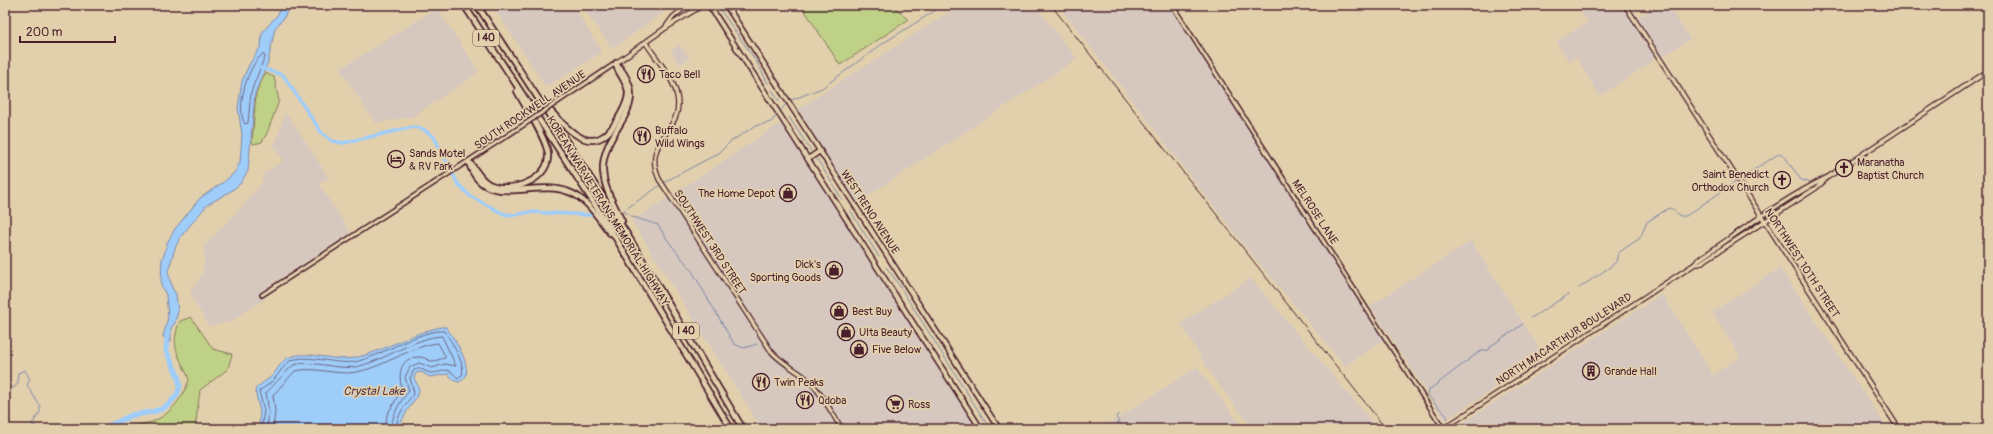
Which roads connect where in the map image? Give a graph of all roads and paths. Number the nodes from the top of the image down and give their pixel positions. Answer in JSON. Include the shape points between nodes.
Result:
{"nodes":[{"id":1,"x":464,"y":5,"type":"edge"},
{"id":2,"x":477,"y":5,"type":"edge"},
{"id":3,"x":688,"y":5,"type":"edge"},
{"id":4,"x":703,"y":5,"type":"edge"},
{"id":5,"x":709,"y":5,"type":"edge"},
{"id":6,"x":726,"y":5,"type":"edge"},
{"id":7,"x":1172,"y":5,"type":"edge"},
{"id":8,"x":1625,"y":5,"type":"edge"},
{"id":9,"x":664,"y":29,"type":"junction"},
{"id":10,"x":646,"y":43,"type":"junction"},
{"id":11,"x":616,"y":63,"type":"junction"},
{"id":12,"x":508,"y":71,"type":"junction"},
{"id":13,"x":1988,"y":71,"type":"edge"},
{"id":14,"x":537,"y":96,"type":"junction"},
{"id":15,"x":820,"y":151,"type":"junction"},
{"id":16,"x":808,"y":159,"type":"junction"},
{"id":17,"x":469,"y":162,"type":"junction"},
{"id":18,"x":1828,"y":177,"type":"junction"},
{"id":19,"x":1762,"y":217,"type":"junction"},
{"id":20,"x":1765,"y":222,"type":"junction"},
{"id":21,"x":627,"y":234,"type":"junction"},
{"id":22,"x":622,"y":248,"type":"junction"},
{"id":23,"x":1695,"y":264,"type":"junction"},
{"id":24,"x":262,"y":295,"type":"dead end"},
{"id":25,"x":731,"y":429,"type":"edge"},
{"id":26,"x":744,"y":429,"type":"edge"},
{"id":27,"x":842,"y":429,"type":"edge"},
{"id":28,"x":981,"y":429,"type":"edge"},
{"id":29,"x":999,"y":429,"type":"edge"},
{"id":30,"x":1443,"y":429,"type":"edge"},
{"id":31,"x":1899,"y":429,"type":"edge"}],
"edges":[{"from":1,"to":12,"type":"highway","name":"KOREAN WAR VETERANS MEMORIAL HIGHWAY","number":"I 40"},
{"from":2,"to":14,"type":"highway","name":"KOREAN WAR VETERANS MEMORIAL HIGHWAY","number":"I 40"},
{"from":3,"to":9,"type":"main road","via":[[673,17]]},
{"from":4,"to":9,"type":"main road"},
{"from":5,"to":16,"type":"main road"},
{"from":6,"to":15,"type":"main road","name":"WEST RENO AVENUE"},
{"from":7,"to":30,"type":"street","name":"MELROSE LANE"},
{"from":8,"to":19,"type":"main road","name":"NORTHWEST 10TH STREET"},
{"from":9,"to":10,"type":"main road","name":"SOUTH ROCKWELL AVENUE"},
{"from":10,"to":11,"type":"main road","name":"SOUTH ROCKWELL AVENUE"},
{"from":10,"to":27,"type":"main road","name":"SOUTHWEST 3RD STREET","via":[[673,85],[678,104],[674,122],[660,141],[655,154],[654,166],[660,181],[771,351],[781,362],[812,384]]},
{"from":11,"to":14,"type":"highway","via":[[626,86],[626,103],[612,128],[598,138],[582,138],[572,133]]},
{"from":11,"to":17,"type":"street","name":"SOUTH ROCKWELL AVENUE","bridge":true},
{"from":11,"to":21,"type":"highway","via":[[630,83],[632,96],[606,152],[604,175],[606,187]]},
{"from":12,"to":17,"type":"highway","via":[[544,142],[548,158],[545,169],[531,182],[496,186],[484,181]]},
{"from":12,"to":22,"type":"highway","name":"KOREAN WAR VETERANS MEMORIAL HIGHWAY","number":"I 40"},
{"from":13,"to":18,"type":"main road","name":"NORTH MACARTHUR BOULEVARD"},
{"from":14,"to":21,"type":"highway","name":"KOREAN WAR VETERANS MEMORIAL HIGHWAY","number":"I 40"},
{"from":15,"to":16,"type":"main road"},
{"from":15,"to":29,"type":"main road","name":"WEST RENO AVENUE"},
{"from":16,"to":28,"type":"main road"},
{"from":17,"to":22,"type":"highway","via":[[476,177],[489,188],[552,188],[575,194],[588,205]]},
{"from":17,"to":24,"type":"street","name":"SOUTH ROCKWELL AVENUE"},
{"from":18,"to":19,"type":"main road","name":"NORTH MACARTHUR BOULEVARD"},
{"from":18,"to":20,"type":"main road","name":"NORTH MACARTHUR BOULEVARD"},
{"from":19,"to":20,"type":"main road","name":"NORTHWEST 10TH STREET"},
{"from":19,"to":23,"type":"main road","name":"NORTH MACARTHUR BOULEVARD"},
{"from":20,"to":23,"type":"main road","name":"NORTH MACARTHUR BOULEVARD","via":[[1699,264]]},
{"from":20,"to":31,"type":"main road","name":"NORTHWEST 10TH STREET"},
{"from":21,"to":26,"type":"highway","name":"KOREAN WAR VETERANS MEMORIAL HIGHWAY","number":"I 40"},
{"from":22,"to":25,"type":"highway","name":"KOREAN WAR VETERANS MEMORIAL HIGHWAY","number":"I 40"},
{"from":23,"to":30,"type":"main road","name":"NORTH MACARTHUR BOULEVARD"}]}
